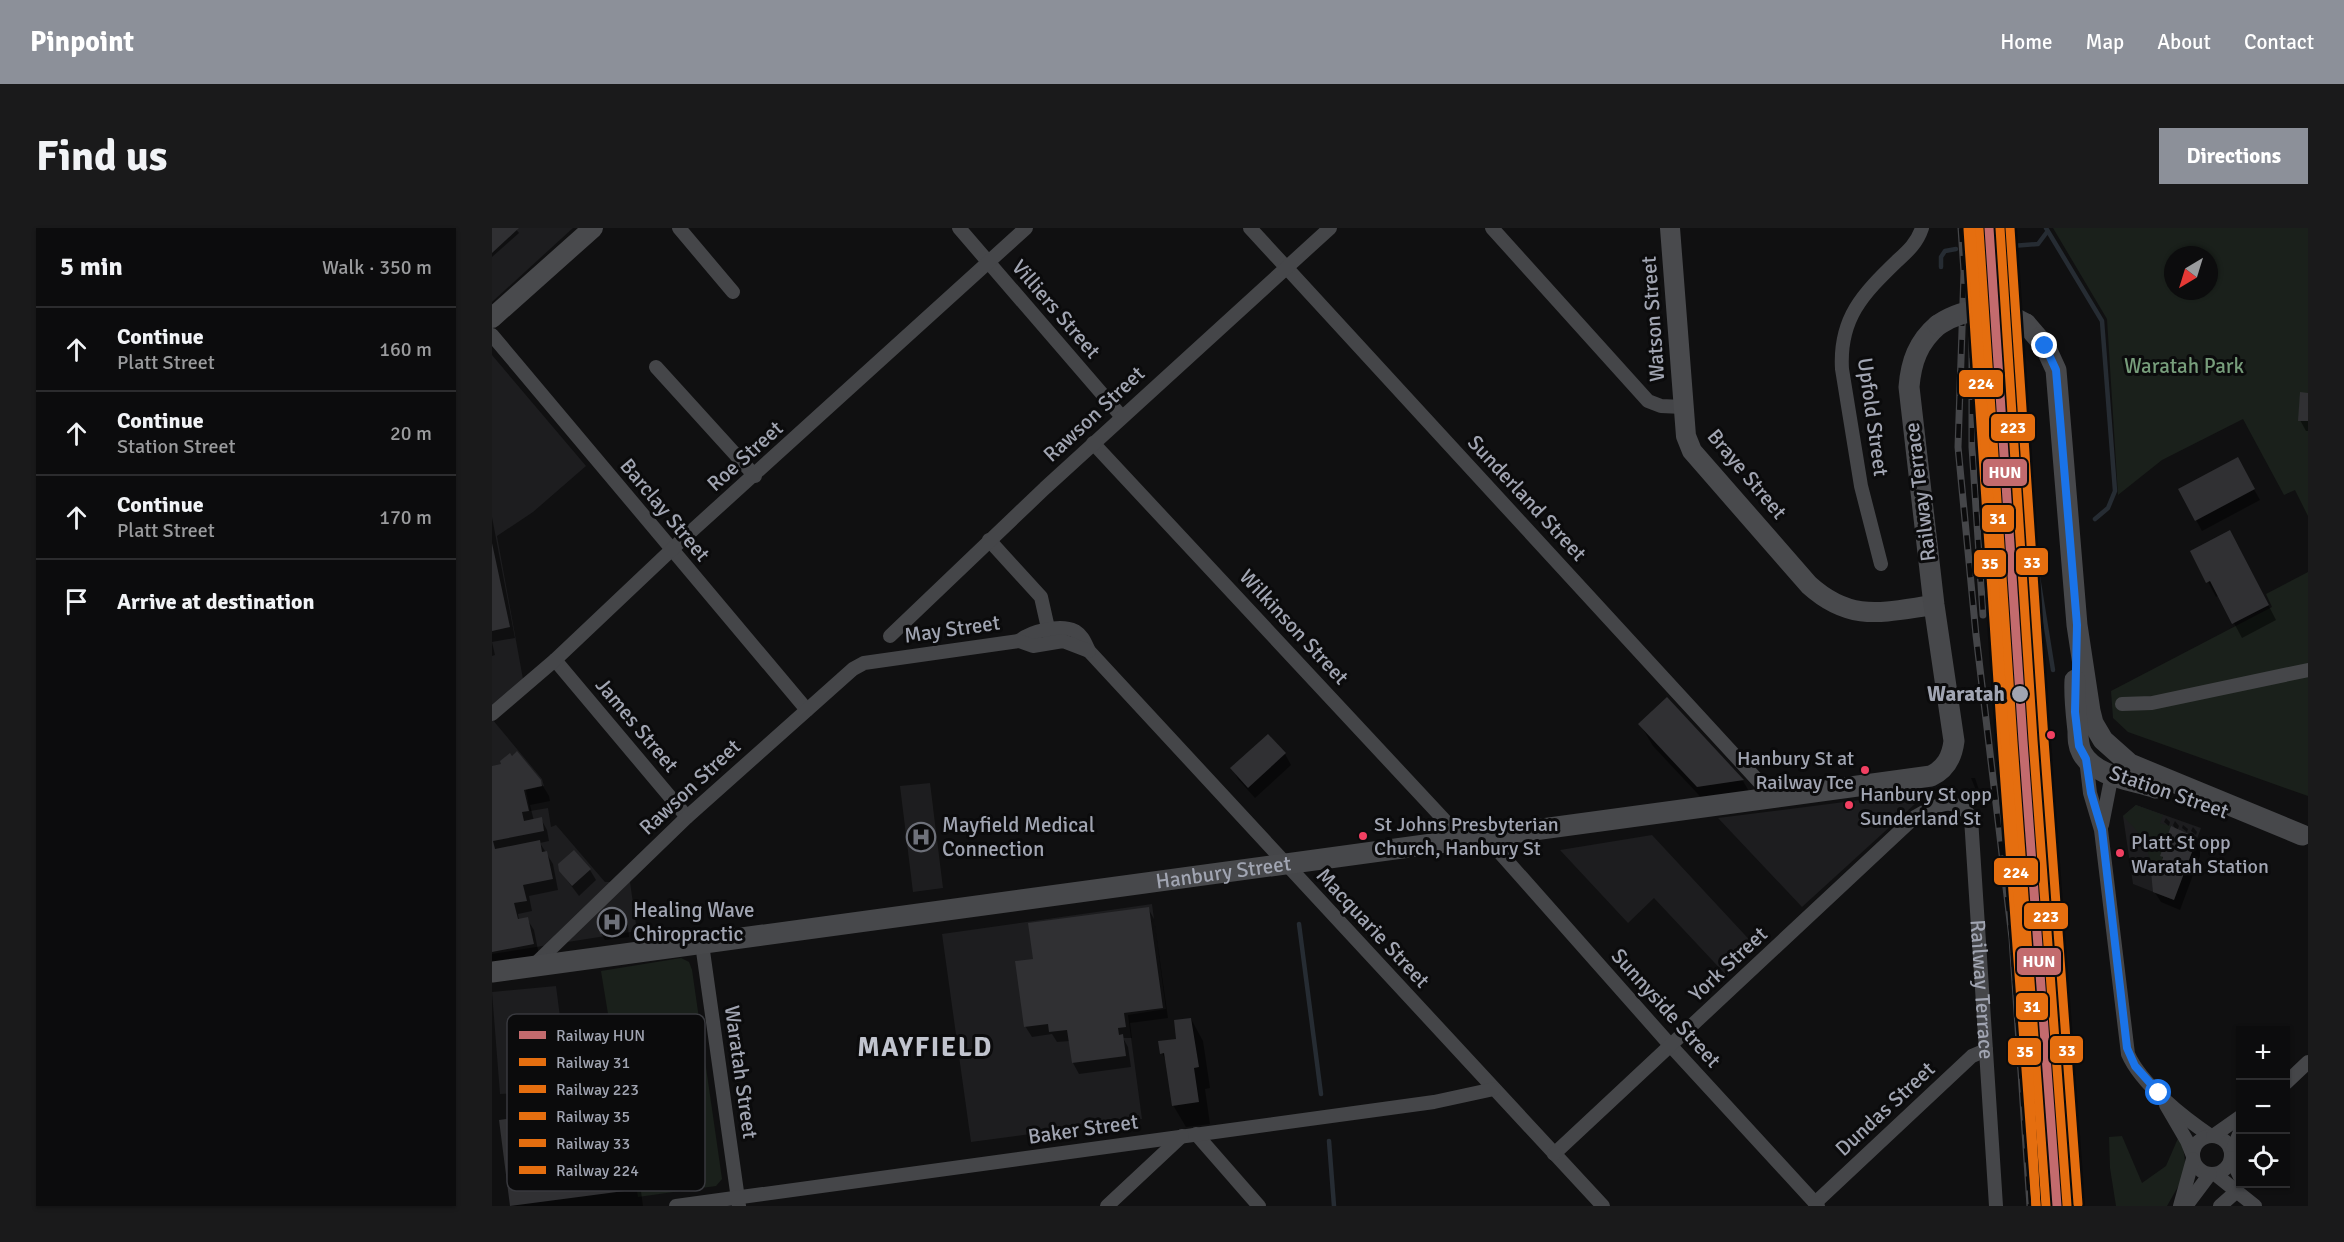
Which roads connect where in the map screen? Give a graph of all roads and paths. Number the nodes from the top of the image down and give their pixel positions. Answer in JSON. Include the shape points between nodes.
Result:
{"nodes":[{"id":1,"x":593,"y":228,"type":"edge"},
{"id":2,"x":679,"y":228,"type":"edge"},
{"id":3,"x":959,"y":228,"type":"edge"},
{"id":4,"x":1026,"y":228,"type":"edge"},
{"id":5,"x":1250,"y":228,"type":"edge"},
{"id":6,"x":1330,"y":228,"type":"edge"},
{"id":7,"x":1492,"y":228,"type":"edge"},
{"id":8,"x":1670,"y":228,"type":"edge"},
{"id":9,"x":1922,"y":228,"type":"edge"},
{"id":10,"x":988,"y":262,"type":"junction"},
{"id":11,"x":1287,"y":267,"type":"junction"},
{"id":12,"x":733,"y":292,"type":"dead end"},
{"id":13,"x":492,"y":318,"type":"edge"},
{"id":14,"x":492,"y":335,"type":"edge"},
{"id":15,"x":656,"y":367,"type":"dead end"},
{"id":16,"x":1683,"y":407,"type":"junction"},
{"id":17,"x":1122,"y":417,"type":"junction"},
{"id":18,"x":1094,"y":443,"type":"junction"},
{"id":19,"x":754,"y":476,"type":"junction"},
{"id":20,"x":989,"y":540,"type":"junction"},
{"id":21,"x":671,"y":550,"type":"junction"},
{"id":22,"x":1881,"y":564,"type":"dead end"},
{"id":23,"x":1934,"y":605,"type":"junction"},
{"id":24,"x":890,"y":636,"type":"dead end"},
{"id":25,"x":1050,"y":636,"type":"junction"},
{"id":26,"x":890,"y":658,"type":"joint"},
{"id":27,"x":555,"y":660,"type":"junction"},
{"id":28,"x":2308,"y":670,"type":"edge"},
{"id":29,"x":2122,"y":704,"type":"dead end"},
{"id":30,"x":807,"y":710,"type":"junction"},
{"id":31,"x":2085,"y":711,"type":"junction"},
{"id":32,"x":492,"y":714,"type":"edge"},
{"id":33,"x":2086,"y":759,"type":"junction"},
{"id":34,"x":1949,"y":761,"type":"joint"},
{"id":35,"x":2112,"y":774,"type":"junction"},
{"id":36,"x":1773,"y":797,"type":"junction"},
{"id":37,"x":1933,"y":806,"type":"joint"},
{"id":38,"x":687,"y":817,"type":"junction"},
{"id":39,"x":2102,"y":830,"type":"junction"},
{"id":40,"x":2306,"y":834,"type":"edge"},
{"id":41,"x":1486,"y":837,"type":"junction"},
{"id":42,"x":1464,"y":840,"type":"junction"},
{"id":43,"x":1285,"y":864,"type":"junction"},
{"id":44,"x":702,"y":944,"type":"junction"},
{"id":45,"x":531,"y":968,"type":"junction"},
{"id":46,"x":492,"y":972,"type":"edge"},
{"id":47,"x":1671,"y":1046,"type":"junction"},
{"id":48,"x":1986,"y":1050,"type":"junction"},
{"id":49,"x":2308,"y":1062,"type":"edge"},
{"id":50,"x":2289,"y":1080,"type":"edge"},
{"id":51,"x":1494,"y":1089,"type":"junction"},
{"id":52,"x":2159,"y":1093,"type":"junction"},
{"id":53,"x":2236,"y":1120,"type":"edge"},
{"id":54,"x":1196,"y":1134,"type":"junction"},
{"id":55,"x":2240,"y":1134,"type":"edge"},
{"id":56,"x":1182,"y":1136,"type":"junction"},
{"id":57,"x":2212,"y":1136,"type":"junction"},
{"id":58,"x":1554,"y":1154,"type":"junction"},
{"id":59,"x":2231,"y":1156,"type":"junction"},
{"id":60,"x":2193,"y":1157,"type":"junction"},
{"id":61,"x":2236,"y":1166,"type":"edge"},
{"id":62,"x":2212,"y":1174,"type":"junction"},
{"id":63,"x":2236,"y":1185,"type":"edge"},
{"id":64,"x":2240,"y":1188,"type":"edge"},
{"id":65,"x":2242,"y":1188,"type":"edge"},
{"id":66,"x":738,"y":1202,"type":"edge"},
{"id":67,"x":1816,"y":1204,"type":"edge"},
{"id":68,"x":676,"y":1206,"type":"edge"},
{"id":69,"x":1107,"y":1206,"type":"edge"},
{"id":70,"x":1259,"y":1206,"type":"edge"},
{"id":71,"x":1603,"y":1206,"type":"edge"},
{"id":72,"x":1996,"y":1206,"type":"edge"},
{"id":73,"x":2180,"y":1206,"type":"edge"},
{"id":74,"x":2186,"y":1206,"type":"edge"},
{"id":75,"x":2220,"y":1206,"type":"edge"},
{"id":76,"x":2257,"y":1206,"type":"edge"}],
"edges":[{"from":1,"to":13,"type":"street"},
{"from":2,"to":12,"type":"street"},
{"from":3,"to":10,"type":"street","name":"Villiers Street"},
{"from":4,"to":10,"type":"street","name":"Roe Street"},
{"from":5,"to":11,"type":"street","name":"Sunderland Street"},
{"from":6,"to":11,"type":"street","name":"Rawson Street"},
{"from":7,"to":16,"type":"street","via":[[1648,401]]},
{"from":8,"to":16,"type":"street","name":"Watson Street"},
{"from":9,"to":22,"type":"street","name":"Upfold Street","via":[[1911,249],[1859,301],[1847,325],[1842,351],[1861,486]]},
{"from":10,"to":17,"type":"street","name":"Villiers Street"},
{"from":10,"to":19,"type":"street","name":"Roe Street"},
{"from":11,"to":17,"type":"street","name":"Rawson Street"},
{"from":11,"to":36,"type":"street","name":"Sunderland Street"},
{"from":14,"to":21,"type":"street","name":"Barclay Street"},
{"from":15,"to":19,"type":"street"},
{"from":16,"to":23,"type":"street","name":"Braye Street","via":[[1692,451],[1822,596],[1859,612]]},
{"from":17,"to":18,"type":"street","name":"Rawson Street"},
{"from":18,"to":20,"type":"street","name":"Rawson Street"},
{"from":18,"to":42,"type":"street","name":"Wilkinson Street"},
{"from":19,"to":21,"type":"street","name":"Roe Street"},
{"from":20,"to":24,"type":"street","name":"Rawson Street"},
{"from":20,"to":25,"type":"street","via":[[1041,597]]},
{"from":21,"to":27,"type":"street","name":"Roe Street"},
{"from":21,"to":30,"type":"street","name":"Barclay Street"},
{"from":23,"to":31,"type":"main road","name":"Railway Terrace","bridge":true,"via":[[1909,387],[1911,366],[1918,347],[1938,325],[1957,314],[1978,310],[2003,312],[2026,324],[2045,346],[2056,370]]},
{"from":23,"to":34,"type":"main road","name":"Railway Terrace","via":[[1954,734]]},
{"from":25,"to":26,"type":"street","name":"May Street","via":[[1033,646],[1018,641]]},
{"from":25,"to":43,"type":"street","name":"Macquarie Street","via":[[1073,630],[1082,637],[1089,651]]},
{"from":26,"to":30,"type":"street","name":"Rawson Street","via":[[853,669]]},
{"from":27,"to":32,"type":"street","name":"Roe Street"},
{"from":27,"to":38,"type":"street","name":"James Street"},
{"from":28,"to":29,"type":"street","via":[[2152,703]]},
{"from":30,"to":38,"type":"street","name":"Rawson Street"},
{"from":31,"to":33,"type":"main road","name":"Station Street","via":[[2079,746]]},
{"from":31,"to":35,"type":"main road","via":[[2095,745]]},
{"from":31,"to":40,"type":"main road","name":"Station Street","via":[[2103,740],[2130,764]]},
{"from":33,"to":35,"type":"main road","name":"Station Street"},
{"from":33,"to":39,"type":"street"},
{"from":34,"to":36,"type":"main road","name":"Hanbury Street","via":[[1924,778]]},
{"from":35,"to":39,"type":"street"},
{"from":35,"to":40,"type":"main road","name":"Station Street"},
{"from":36,"to":41,"type":"main road","name":"Hanbury Street"},
{"from":37,"to":47,"type":"street","name":"York Street","via":[[1915,817]]},
{"from":37,"to":48,"type":"street","name":"Railway Terrace","via":[[1953,803],[1965,807],[1971,818]]},
{"from":38,"to":45,"type":"street","name":"Rawson Street"},
{"from":39,"to":52,"type":"street","via":[[2127,1048],[2135,1066]]},
{"from":41,"to":42,"type":"main road","name":"Hanbury Street"},
{"from":41,"to":47,"type":"street","name":"Sunnyside Street"},
{"from":42,"to":43,"type":"main road","name":"Hanbury Street"},
{"from":43,"to":44,"type":"main road","name":"Hanbury Street"},
{"from":43,"to":51,"type":"street","name":"Macquarie Street"},
{"from":44,"to":45,"type":"main road","name":"Hanbury Street"},
{"from":44,"to":66,"type":"street","name":"Waratah Street"},
{"from":45,"to":46,"type":"main road","name":"Hanbury Street"},
{"from":47,"to":58,"type":"street","name":"York Street"},
{"from":47,"to":67,"type":"street","name":"Sunnyside Street"},
{"from":48,"to":67,"type":"street","name":"Dundas Street","via":[[1972,1056]]},
{"from":48,"to":72,"type":"street","name":"Railway Terrace"},
{"from":49,"to":50,"type":"street"},
{"from":51,"to":54,"type":"street","name":"Baker Street","via":[[1434,1102]]},
{"from":51,"to":58,"type":"street","name":"Macquarie Street"},
{"from":52,"to":57,"type":"street"},
{"from":52,"to":60,"type":"street"},
{"from":53,"to":57,"type":"street"},
{"from":54,"to":56,"type":"street","name":"Baker Street"},
{"from":54,"to":70,"type":"street"},
{"from":55,"to":59,"type":"street"},
{"from":56,"to":66,"type":"street","name":"Baker Street"},
{"from":56,"to":69,"type":"street"},
{"from":57,"to":59,"type":"street","via":[[2227,1142]]},
{"from":57,"to":60,"type":"street","via":[[2197,1143]]},
{"from":58,"to":71,"type":"street","name":"Macquarie Street"},
{"from":59,"to":61,"type":"street"},
{"from":59,"to":62,"type":"street","via":[[2225,1169]]},
{"from":60,"to":62,"type":"street","via":[[2199,1169]]},
{"from":60,"to":73,"type":"street"},
{"from":62,"to":63,"type":"street"},
{"from":62,"to":74,"type":"street"},
{"from":64,"to":75,"type":"street"},
{"from":65,"to":76,"type":"street"},
{"from":66,"to":68,"type":"street","name":"Baker Street"}]}
